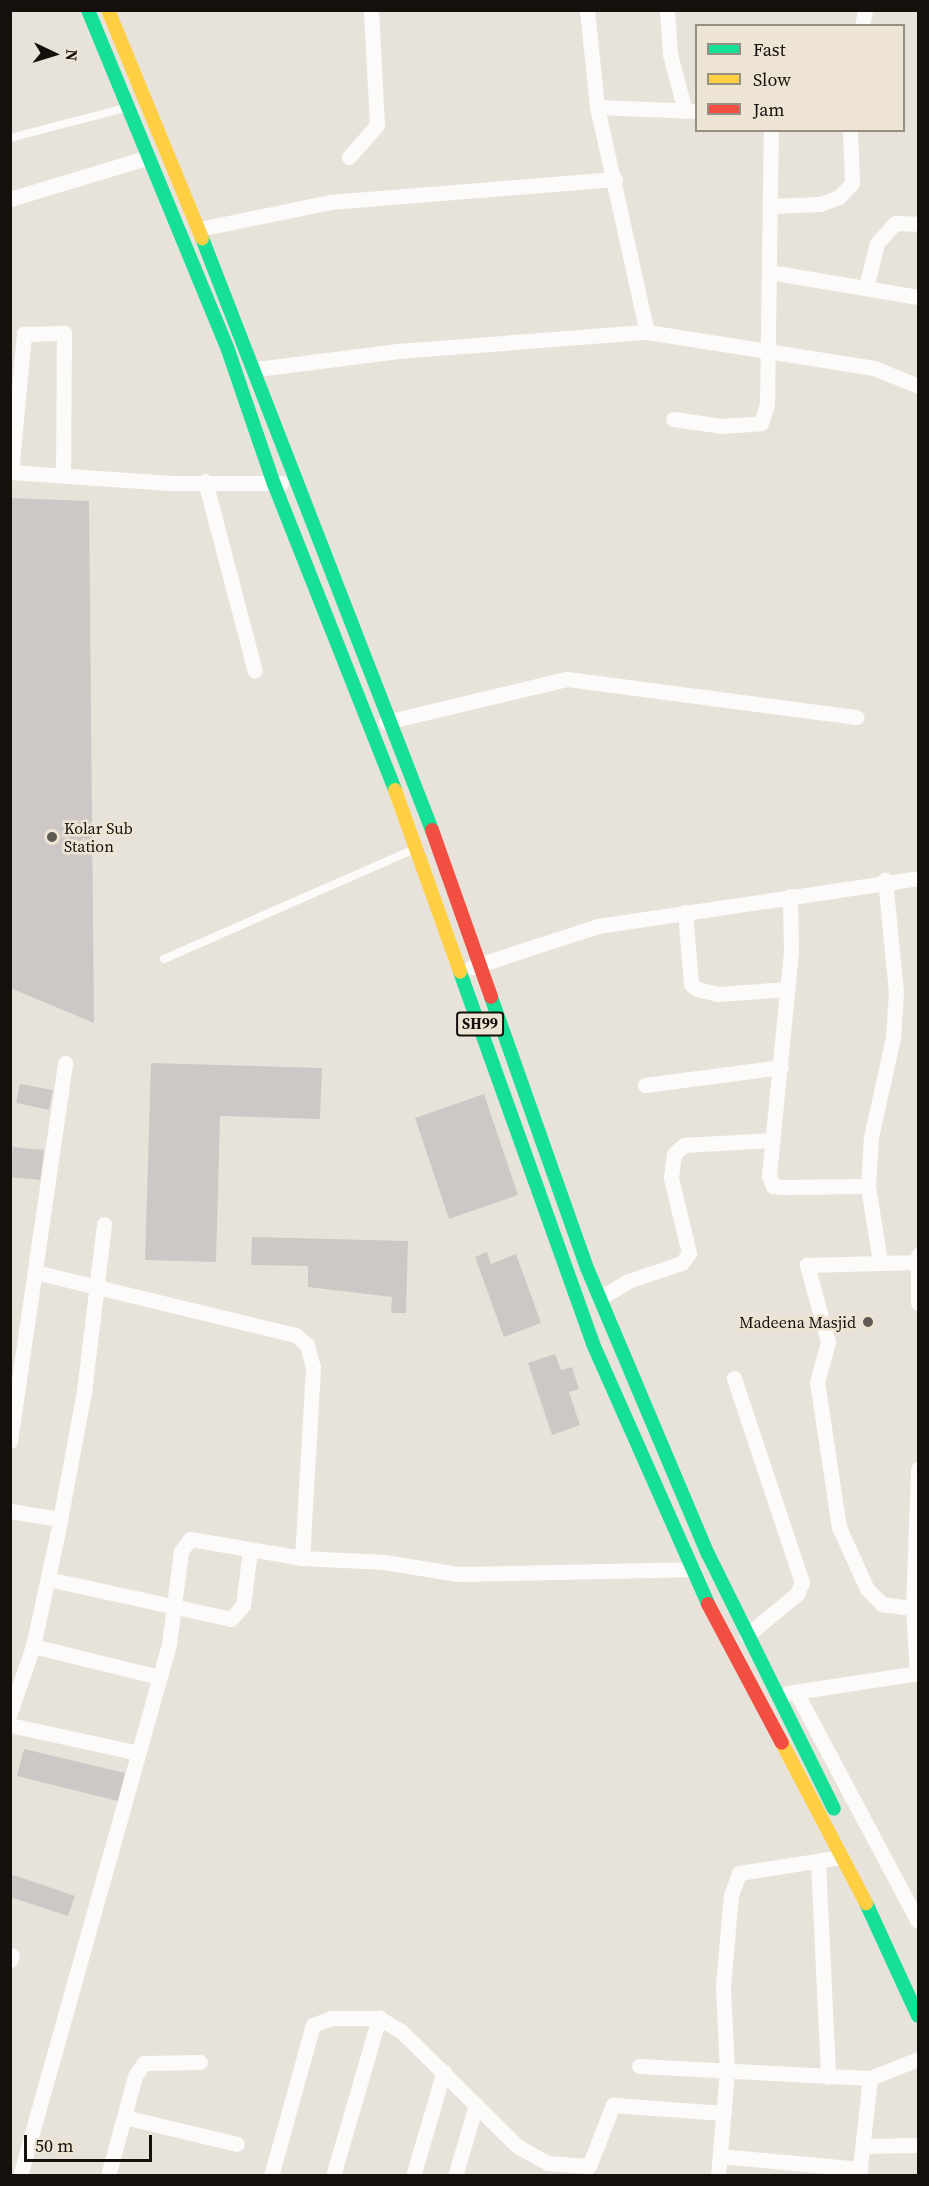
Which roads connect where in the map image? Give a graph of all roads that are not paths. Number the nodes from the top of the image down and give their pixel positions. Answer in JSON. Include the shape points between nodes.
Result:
{"nodes":[{"id":1,"x":108,"y":10,"type":"edge"},
{"id":2,"x":370,"y":10,"type":"edge"},
{"id":3,"x":587,"y":10,"type":"edge"},
{"id":4,"x":667,"y":10,"type":"edge"},
{"id":5,"x":93,"y":12,"type":"edge"},
{"id":6,"x":597,"y":106,"type":"junction"},
{"id":7,"x":126,"y":107,"type":"junction"},
{"id":8,"x":691,"y":111,"type":"edge"},
{"id":9,"x":771,"y":132,"type":"edge"},
{"id":10,"x":850,"y":132,"type":"edge"},
{"id":11,"x":10,"y":138,"type":"edge"},
{"id":12,"x":349,"y":157,"type":"dead end"},
{"id":13,"x":146,"y":158,"type":"junction"},
{"id":14,"x":615,"y":179,"type":"junction"},
{"id":15,"x":10,"y":199,"type":"edge"},
{"id":16,"x":772,"y":206,"type":"junction"},
{"id":17,"x":918,"y":224,"type":"edge"},
{"id":18,"x":199,"y":229,"type":"junction"},
{"id":19,"x":770,"y":272,"type":"junction"},
{"id":20,"x":866,"y":287,"type":"junction"},
{"id":21,"x":918,"y":297,"type":"edge"},
{"id":22,"x":647,"y":332,"type":"junction"},
{"id":23,"x":767,"y":349,"type":"junction"},
{"id":24,"x":257,"y":369,"type":"junction"},
{"id":25,"x":918,"y":386,"type":"edge"},
{"id":26,"x":674,"y":419,"type":"dead end"},
{"id":27,"x":11,"y":472,"type":"edge"},
{"id":28,"x":63,"y":474,"type":"junction"},
{"id":29,"x":298,"y":479,"type":"junction"},
{"id":30,"x":205,"y":481,"type":"junction"},
{"id":31,"x":274,"y":484,"type":"junction"},
{"id":32,"x":255,"y":671,"type":"dead end"},
{"id":33,"x":857,"y":717,"type":"dead end"},
{"id":34,"x":390,"y":720,"type":"junction"},
{"id":35,"x":372,"y":728,"type":"junction"},
{"id":36,"x":416,"y":848,"type":"junction"},
{"id":37,"x":918,"y":878,"type":"edge"},
{"id":38,"x":885,"y":880,"type":"junction"},
{"id":39,"x":790,"y":896,"type":"junction"},
{"id":40,"x":685,"y":912,"type":"junction"},
{"id":41,"x":164,"y":958,"type":"dead end"},
{"id":42,"x":481,"y":965,"type":"junction"},
{"id":43,"x":461,"y":970,"type":"junction"},
{"id":44,"x":788,"y":989,"type":"junction"},
{"id":45,"x":65,"y":1063,"type":"dead end"},
{"id":46,"x":781,"y":1066,"type":"junction"},
{"id":47,"x":645,"y":1085,"type":"dead end"},
{"id":48,"x":772,"y":1140,"type":"junction"},
{"id":49,"x":868,"y":1186,"type":"junction"},
{"id":50,"x":104,"y":1224,"type":"dead end"},
{"id":51,"x":918,"y":1258,"type":"edge"},
{"id":52,"x":880,"y":1262,"type":"junction"},
{"id":53,"x":35,"y":1272,"type":"junction"},
{"id":54,"x":97,"y":1286,"type":"junction"},
{"id":55,"x":600,"y":1298,"type":"junction"},
{"id":56,"x":918,"y":1303,"type":"edge"},
{"id":57,"x":734,"y":1378,"type":"dead end"},
{"id":58,"x":10,"y":1441,"type":"edge"},
{"id":59,"x":918,"y":1469,"type":"edge"},
{"id":60,"x":10,"y":1511,"type":"edge"},
{"id":61,"x":60,"y":1520,"type":"junction"},
{"id":62,"x":250,"y":1550,"type":"junction"},
{"id":63,"x":302,"y":1558,"type":"junction"},
{"id":64,"x":690,"y":1569,"type":"junction"},
{"id":65,"x":48,"y":1578,"type":"junction"},
{"id":66,"x":174,"y":1604,"type":"junction"},
{"id":67,"x":913,"y":1608,"type":"junction"},
{"id":68,"x":747,"y":1635,"type":"junction"},
{"id":69,"x":33,"y":1646,"type":"junction"},
{"id":70,"x":918,"y":1673,"type":"edge"},
{"id":71,"x":159,"y":1677,"type":"junction"},
{"id":72,"x":796,"y":1692,"type":"junction"},
{"id":73,"x":776,"y":1695,"type":"junction"},
{"id":74,"x":758,"y":1703,"type":"junction"},
{"id":75,"x":10,"y":1713,"type":"edge"},
{"id":76,"x":10,"y":1725,"type":"edge"},
{"id":77,"x":138,"y":1753,"type":"junction"},
{"id":78,"x":841,"y":1857,"type":"junction"},
{"id":79,"x":818,"y":1862,"type":"junction"},
{"id":80,"x":912,"y":1893,"type":"edge"},
{"id":81,"x":918,"y":1921,"type":"edge"},
{"id":82,"x":899,"y":1935,"type":"dead end"},
{"id":83,"x":918,"y":2016,"type":"edge"},
{"id":84,"x":380,"y":2018,"type":"junction"},
{"id":85,"x":918,"y":2060,"type":"edge"},
{"id":86,"x":200,"y":2062,"type":"dead end"},
{"id":87,"x":639,"y":2066,"type":"dead end"},
{"id":88,"x":444,"y":2071,"type":"junction"},
{"id":89,"x":727,"y":2072,"type":"junction"},
{"id":90,"x":828,"y":2077,"type":"junction"},
{"id":91,"x":870,"y":2078,"type":"junction"},
{"id":92,"x":476,"y":2105,"type":"junction"},
{"id":93,"x":724,"y":2113,"type":"junction"},
{"id":94,"x":124,"y":2117,"type":"junction"},
{"id":95,"x":237,"y":2144,"type":"dead end"},
{"id":96,"x":918,"y":2145,"type":"edge"},
{"id":97,"x":863,"y":2146,"type":"junction"},
{"id":98,"x":720,"y":2156,"type":"junction"},
{"id":99,"x":17,"y":2172,"type":"edge"},
{"id":100,"x":859,"y":2172,"type":"edge"},
{"id":101,"x":108,"y":2175,"type":"edge"},
{"id":102,"x":271,"y":2175,"type":"edge"},
{"id":103,"x":333,"y":2175,"type":"edge"},
{"id":104,"x":413,"y":2175,"type":"edge"},
{"id":105,"x":455,"y":2175,"type":"edge"},
{"id":106,"x":718,"y":2175,"type":"edge"}],
"edges":[{"from":1,"to":18,"type":"main road","number":"SH99"},
{"from":2,"to":12,"type":"street","via":[[377,125]]},
{"from":3,"to":6,"type":"street"},
{"from":4,"to":8,"type":"street","via":[[670,54]]},
{"from":5,"to":7,"type":"main road","number":"SH99"},
{"from":6,"to":8,"type":"street"},
{"from":6,"to":14,"type":"street"},
{"from":7,"to":11,"type":"lane"},
{"from":7,"to":13,"type":"main road","number":"SH99"},
{"from":9,"to":16,"type":"street"},
{"from":10,"to":16,"type":"street","via":[[852,183],[845,190],[820,204]]},
{"from":13,"to":15,"type":"street"},
{"from":13,"to":31,"type":"main road","number":"SH99","via":[[228,350]]},
{"from":14,"to":18,"type":"street","via":[[330,202]]},
{"from":14,"to":22,"type":"street"},
{"from":16,"to":19,"type":"street"},
{"from":17,"to":20,"type":"street","via":[[895,223],[877,243]]},
{"from":18,"to":24,"type":"main road","number":"SH99"},
{"from":19,"to":20,"type":"street"},
{"from":19,"to":23,"type":"street"},
{"from":20,"to":21,"type":"street"},
{"from":22,"to":23,"type":"street"},
{"from":22,"to":24,"type":"street","via":[[398,351]]},
{"from":23,"to":25,"type":"street","via":[[874,368]]},
{"from":23,"to":26,"type":"street","via":[[761,423],[722,426]]},
{"from":24,"to":29,"type":"main road","number":"SH99"},
{"from":27,"to":28,"type":"street"},
{"from":27,"to":28,"type":"street","via":[[24,334],[64,333]]},
{"from":28,"to":30,"type":"street"},
{"from":29,"to":31,"type":"street"},
{"from":29,"to":34,"type":"main road","number":"SH99"},
{"from":30,"to":31,"type":"street"},
{"from":30,"to":32,"type":"street"},
{"from":31,"to":35,"type":"main road","number":"SH99"},
{"from":33,"to":34,"type":"street","via":[[567,679]]},
{"from":34,"to":35,"type":"street"},
{"from":34,"to":42,"type":"main road","number":"SH99"},
{"from":35,"to":36,"type":"main road","number":"SH99"},
{"from":36,"to":41,"type":"lane"},
{"from":36,"to":43,"type":"main road","number":"SH99"},
{"from":37,"to":38,"type":"street"},
{"from":38,"to":39,"type":"street"},
{"from":38,"to":49,"type":"street","via":[[896,992],[893,1038],[871,1137]]},
{"from":39,"to":40,"type":"street"},
{"from":39,"to":44,"type":"street"},
{"from":40,"to":42,"type":"street","via":[[598,926]]},
{"from":40,"to":44,"type":"street","via":[[691,984],[697,989],[717,994]]},
{"from":42,"to":43,"type":"street"},
{"from":42,"to":55,"type":"main road","number":"SH99"},
{"from":43,"to":64,"type":"main road","number":"SH99","via":[[593,1344]]},
{"from":44,"to":46,"type":"street"},
{"from":45,"to":53,"type":"street"},
{"from":46,"to":47,"type":"street"},
{"from":46,"to":48,"type":"street"},
{"from":48,"to":49,"type":"street","via":[[773,1186]]},
{"from":48,"to":55,"type":"street","via":[[684,1145],[674,1154],[671,1178],[689,1253],[682,1263],[628,1281]]},
{"from":49,"to":52,"type":"street"},
{"from":50,"to":54,"type":"street"},
{"from":51,"to":52,"type":"street"},
{"from":51,"to":56,"type":"street"},
{"from":52,"to":67,"type":"street","via":[[807,1264],[828,1342],[817,1382],[839,1527],[867,1589],[882,1604]]},
{"from":53,"to":54,"type":"street"},
{"from":53,"to":58,"type":"street"},
{"from":54,"to":61,"type":"street"},
{"from":54,"to":63,"type":"street","via":[[296,1335],[307,1345],[314,1368]]},
{"from":55,"to":68,"type":"main road","number":"SH99"},
{"from":57,"to":68,"type":"street","via":[[800,1561],[802,1582],[796,1594]]},
{"from":59,"to":67,"type":"street"},
{"from":60,"to":61,"type":"street"},
{"from":61,"to":65,"type":"street"},
{"from":62,"to":63,"type":"street"},
{"from":62,"to":66,"type":"street","via":[[190,1539],[181,1551]]},
{"from":62,"to":66,"type":"street","via":[[240,1613],[231,1619]]},
{"from":63,"to":64,"type":"street","via":[[458,1574]]},
{"from":64,"to":74,"type":"main road","number":"SH99"},
{"from":65,"to":66,"type":"street"},
{"from":65,"to":69,"type":"street"},
{"from":66,"to":71,"type":"street"},
{"from":67,"to":70,"type":"street"},
{"from":68,"to":73,"type":"main road","number":"SH99"},
{"from":69,"to":71,"type":"street"},
{"from":69,"to":75,"type":"street"},
{"from":70,"to":72,"type":"street"},
{"from":71,"to":77,"type":"street"},
{"from":72,"to":73,"type":"street"},
{"from":72,"to":80,"type":"street"},
{"from":73,"to":74,"type":"street"},
{"from":73,"to":82,"type":"main road","number":"SH99"},
{"from":74,"to":78,"type":"main road","number":"SH99"},
{"from":76,"to":77,"type":"street"},
{"from":77,"to":99,"type":"street"},
{"from":78,"to":79,"type":"street"},
{"from":78,"to":83,"type":"main road","number":"SH99"},
{"from":79,"to":89,"type":"street","via":[[769,1864],[739,1873],[731,1895],[723,1986]]},
{"from":79,"to":90,"type":"street"},
{"from":80,"to":81,"type":"street"},
{"from":84,"to":88,"type":"street"},
{"from":84,"to":102,"type":"street","via":[[341,2016],[313,2025]]},
{"from":84,"to":103,"type":"street"},
{"from":85,"to":91,"type":"street"},
{"from":86,"to":94,"type":"street","via":[[144,2063]]},
{"from":87,"to":89,"type":"street"},
{"from":88,"to":92,"type":"street"},
{"from":88,"to":104,"type":"street"},
{"from":89,"to":90,"type":"street"},
{"from":89,"to":93,"type":"street"},
{"from":90,"to":91,"type":"street"},
{"from":91,"to":97,"type":"street"},
{"from":92,"to":93,"type":"street","via":[[533,2157],[582,2169],[594,2161],[613,2105]]},
{"from":92,"to":105,"type":"street"},
{"from":93,"to":98,"type":"street"},
{"from":94,"to":95,"type":"street"},
{"from":94,"to":101,"type":"street"},
{"from":96,"to":97,"type":"street"},
{"from":97,"to":100,"type":"street"},
{"from":98,"to":100,"type":"street"},
{"from":98,"to":106,"type":"street"}]}
